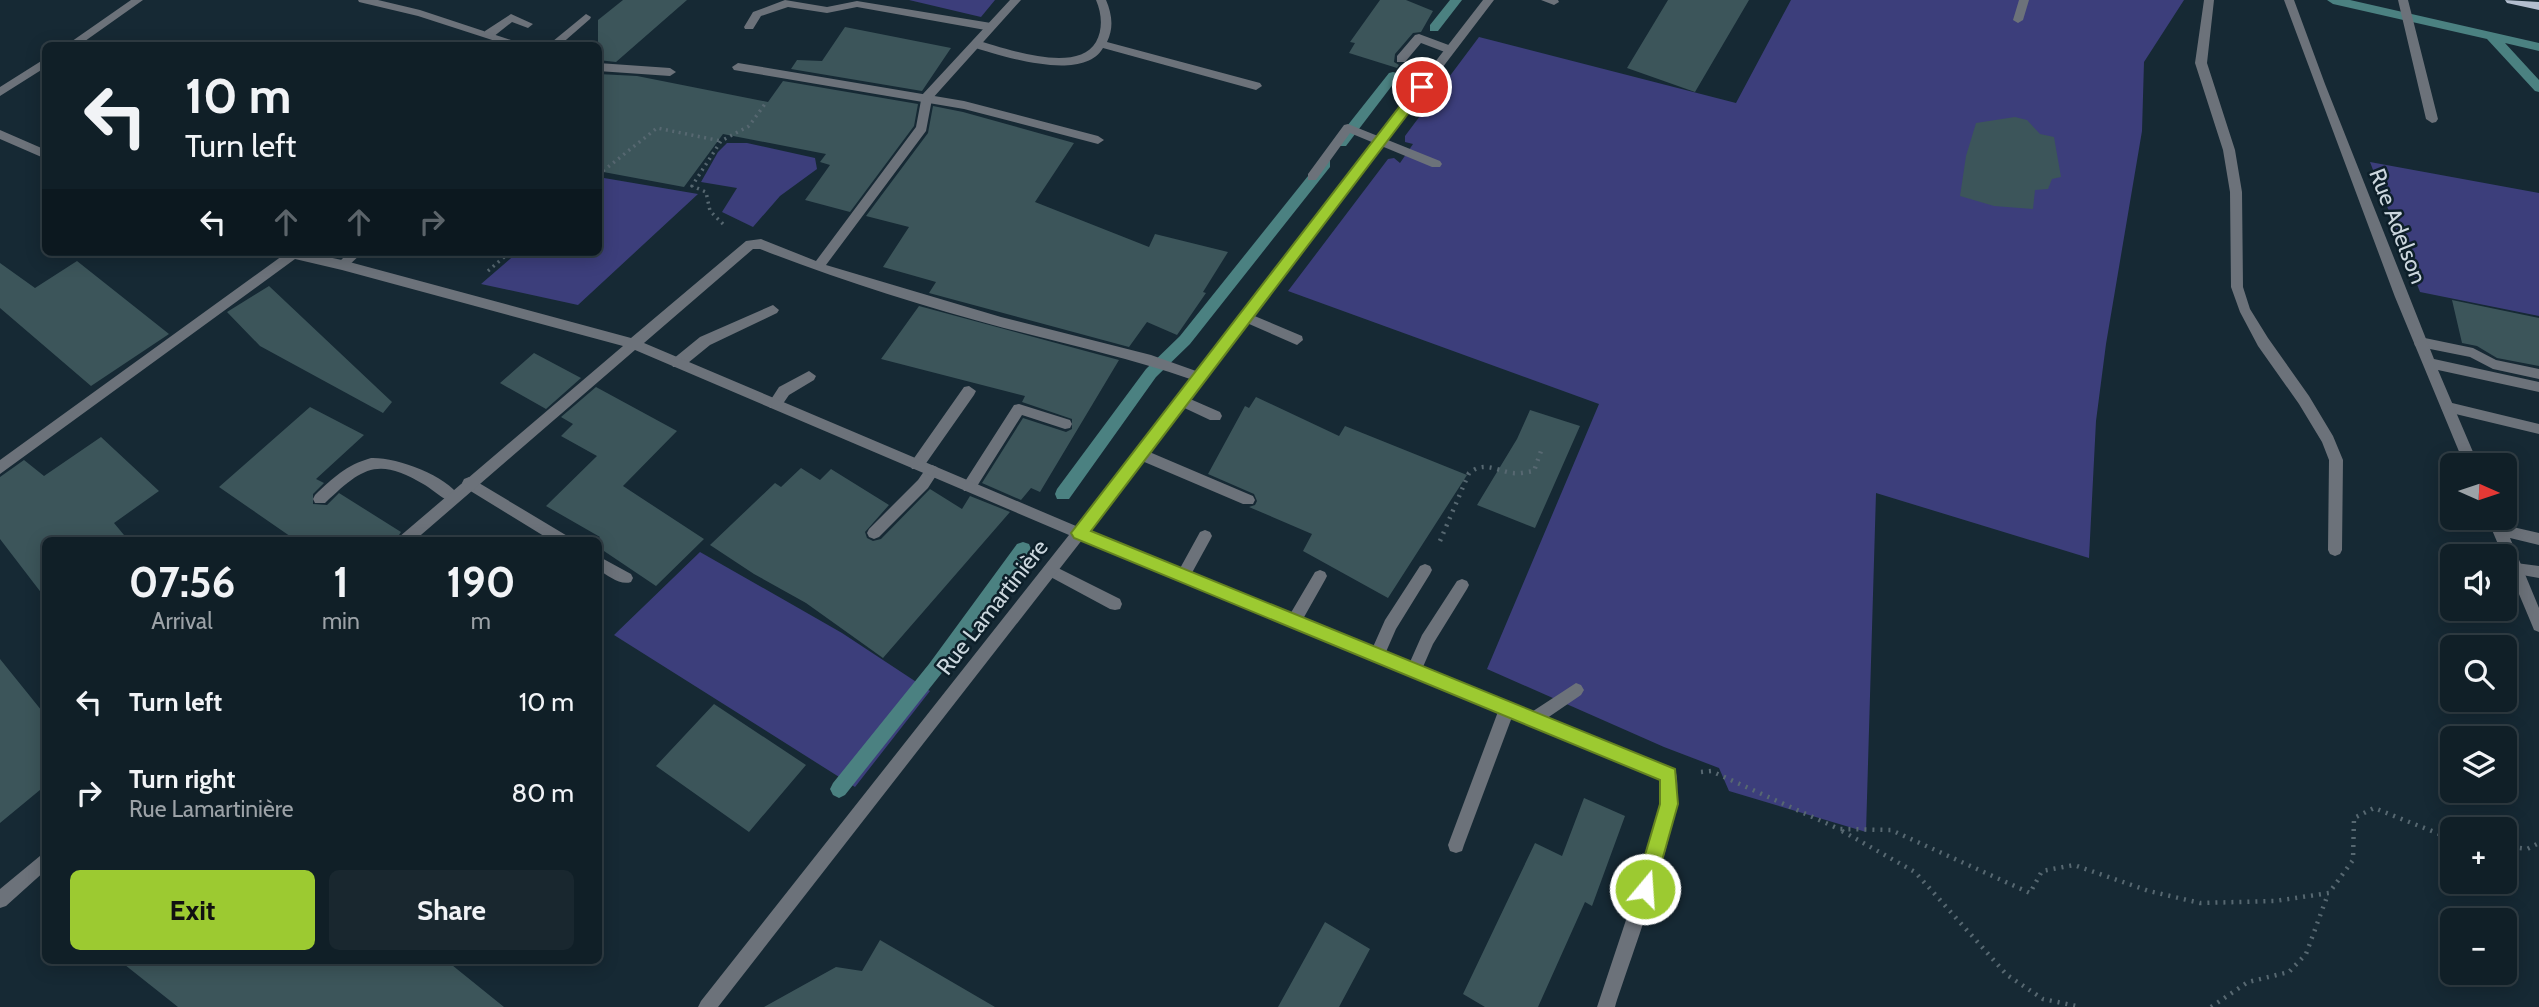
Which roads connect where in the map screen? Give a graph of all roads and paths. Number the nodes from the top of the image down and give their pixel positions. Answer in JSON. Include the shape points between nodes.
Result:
{"nodes":[{"id":1,"x":138,"y":0,"type":"edge"},
{"id":2,"x":363,"y":0,"type":"edge"},
{"id":3,"x":1016,"y":0,"type":"edge"},
{"id":4,"x":1101,"y":0,"type":"edge"},
{"id":5,"x":1489,"y":0,"type":"edge"},
{"id":6,"x":2024,"y":0,"type":"edge"},
{"id":7,"x":2209,"y":0,"type":"edge"},
{"id":8,"x":2403,"y":0,"type":"edge"},
{"id":9,"x":2512,"y":0,"type":"edge"},
{"id":10,"x":2289,"y":3,"type":"edge"},
{"id":11,"x":2539,"y":6,"type":"edge"},
{"id":12,"x":586,"y":17,"type":"dead end"},
{"id":13,"x":2018,"y":20,"type":"dead end"},
{"id":14,"x":528,"y":24,"type":"dead end"},
{"id":15,"x":749,"y":27,"type":"dead end"},
{"id":16,"x":991,"y":27,"type":"junction"},
{"id":17,"x":489,"y":34,"type":"junction"},
{"id":18,"x":76,"y":42,"type":"edge"},
{"id":19,"x":512,"y":42,"type":"edge"},
{"id":20,"x":557,"y":42,"type":"edge"},
{"id":21,"x":976,"y":44,"type":"junction"},
{"id":22,"x":1102,"y":44,"type":"junction"},
{"id":23,"x":1450,"y":50,"type":"junction"},
{"id":24,"x":1401,"y":59,"type":"dead end"},
{"id":25,"x":42,"y":65,"type":"edge"},
{"id":26,"x":602,"y":67,"type":"edge"},
{"id":27,"x":738,"y":67,"type":"dead end"},
{"id":28,"x":670,"y":72,"type":"dead end"},
{"id":29,"x":786,"y":75,"type":"junction"},
{"id":30,"x":1256,"y":86,"type":"dead end"},
{"id":31,"x":0,"y":92,"type":"edge"},
{"id":32,"x":926,"y":98,"type":"junction"},
{"id":33,"x":2432,"y":119,"type":"dead end"},
{"id":34,"x":0,"y":134,"type":"edge"},
{"id":35,"x":1098,"y":140,"type":"dead end"},
{"id":36,"x":721,"y":141,"type":"junction"},
{"id":37,"x":1379,"y":142,"type":"junction"},
{"id":38,"x":42,"y":153,"type":"edge"},
{"id":39,"x":1436,"y":164,"type":"dead end"},
{"id":40,"x":602,"y":172,"type":"edge"},
{"id":41,"x":1312,"y":177,"type":"dead end"},
{"id":42,"x":750,"y":244,"type":"junction"},
{"id":43,"x":285,"y":256,"type":"edge"},
{"id":44,"x":298,"y":256,"type":"edge"},
{"id":45,"x":352,"y":256,"type":"edge"},
{"id":46,"x":342,"y":265,"type":"junction"},
{"id":47,"x":818,"y":267,"type":"junction"},
{"id":48,"x":773,"y":310,"type":"dead end"},
{"id":49,"x":1245,"y":317,"type":"junction"},
{"id":50,"x":1297,"y":340,"type":"dead end"},
{"id":51,"x":2420,"y":342,"type":"junction"},
{"id":52,"x":634,"y":344,"type":"junction"},
{"id":53,"x":678,"y":363,"type":"junction"},
{"id":54,"x":2429,"y":363,"type":"junction"},
{"id":55,"x":2539,"y":374,"type":"edge"},
{"id":56,"x":808,"y":376,"type":"dead end"},
{"id":57,"x":1199,"y":377,"type":"junction"},
{"id":58,"x":2539,"y":387,"type":"edge"},
{"id":59,"x":969,"y":391,"type":"dead end"},
{"id":60,"x":1181,"y":400,"type":"junction"},
{"id":61,"x":775,"y":404,"type":"junction"},
{"id":62,"x":2448,"y":407,"type":"junction"},
{"id":63,"x":1215,"y":416,"type":"dead end"},
{"id":64,"x":1065,"y":424,"type":"dead end"},
{"id":65,"x":2539,"y":429,"type":"edge"},
{"id":66,"x":1541,"y":452,"type":"dead end"},
{"id":67,"x":2467,"y":453,"type":"edge"},
{"id":68,"x":1140,"y":454,"type":"junction"},
{"id":69,"x":917,"y":466,"type":"junction"},
{"id":70,"x":0,"y":468,"type":"edge"},
{"id":71,"x":932,"y":471,"type":"junction"},
{"id":72,"x":469,"y":483,"type":"junction"},
{"id":73,"x":969,"y":487,"type":"junction"},
{"id":74,"x":453,"y":497,"type":"junction"},
{"id":75,"x":320,"y":499,"type":"dead end"},
{"id":76,"x":1248,"y":500,"type":"dead end"},
{"id":77,"x":2514,"y":530,"type":"edge"},
{"id":78,"x":874,"y":533,"type":"dead end"},
{"id":79,"x":1079,"y":533,"type":"junction"},
{"id":80,"x":1205,"y":536,"type":"dead end"},
{"id":81,"x":408,"y":537,"type":"edge"},
{"id":82,"x":557,"y":537,"type":"edge"},
{"id":83,"x":2539,"y":539,"type":"edge"},
{"id":84,"x":2335,"y":550,"type":"dead end"},
{"id":85,"x":602,"y":564,"type":"edge"},
{"id":86,"x":2517,"y":569,"type":"edge"},
{"id":87,"x":1050,"y":570,"type":"junction"},
{"id":88,"x":1424,"y":570,"type":"joint"},
{"id":89,"x":2517,"y":571,"type":"edge"},
{"id":90,"x":2539,"y":572,"type":"edge"},
{"id":91,"x":1183,"y":576,"type":"junction"},
{"id":92,"x":1320,"y":576,"type":"dead end"},
{"id":93,"x":626,"y":578,"type":"dead end"},
{"id":94,"x":1462,"y":585,"type":"dead end"},
{"id":95,"x":1115,"y":604,"type":"dead end"},
{"id":96,"x":1294,"y":621,"type":"junction"},
{"id":97,"x":2539,"y":625,"type":"edge"},
{"id":98,"x":1377,"y":656,"type":"junction"},
{"id":99,"x":1414,"y":671,"type":"junction"},
{"id":100,"x":1576,"y":690,"type":"dead end"},
{"id":101,"x":1507,"y":709,"type":"junction"},
{"id":102,"x":1532,"y":720,"type":"junction"},
{"id":103,"x":1668,"y":775,"type":"junction"},
{"id":104,"x":1839,"y":829,"type":"junction"},
{"id":105,"x":2440,"y":834,"type":"edge"},
{"id":106,"x":2539,"y":842,"type":"edge"},
{"id":107,"x":1456,"y":845,"type":"dead end"},
{"id":108,"x":2517,"y":848,"type":"edge"},
{"id":109,"x":42,"y":863,"type":"edge"},
{"id":110,"x":2329,"y":893,"type":"junction"},
{"id":111,"x":0,"y":900,"type":"edge"},
{"id":112,"x":707,"y":1007,"type":"edge"},
{"id":113,"x":1606,"y":1007,"type":"edge"},
{"id":114,"x":2081,"y":1007,"type":"edge"},
{"id":115,"x":2211,"y":1007,"type":"edge"}],
"edges":[{"from":1,"to":18,"type":"street"},
{"from":2,"to":17,"type":"street"},
{"from":3,"to":16,"type":"street"},
{"from":4,"to":22,"type":"street","via":[[1107,16]]},
{"from":5,"to":23,"type":"street","name":"Rue Lamartinière"},
{"from":6,"to":13,"type":"street"},
{"from":7,"to":84,"type":"street","via":[[2201,63],[2229,150],[2236,192],[2237,287],[2244,309],[2304,400],[2336,460]]},
{"from":8,"to":33,"type":"street"},
{"from":9,"to":11,"type":"main road"},
{"from":10,"to":51,"type":"street","name":"Rue Adelson"},
{"from":12,"to":20,"type":"street"},
{"from":14,"to":17,"type":"street","via":[[511,18]]},
{"from":15,"to":16,"type":"street","via":[[757,14],[787,3],[827,10],[856,4]]},
{"from":16,"to":21,"type":"street"},
{"from":17,"to":19,"type":"street"},
{"from":21,"to":22,"type":"street","via":[[1017,56],[1065,61],[1090,56]]},
{"from":21,"to":32,"type":"street"},
{"from":22,"to":30,"type":"street"},
{"from":23,"to":24,"type":"street","via":[[1419,38]]},
{"from":23,"to":37,"type":"street","name":"Rue Lamartinière"},
{"from":25,"to":31,"type":"street"},
{"from":26,"to":28,"type":"street"},
{"from":27,"to":29,"type":"street"},
{"from":29,"to":32,"type":"street"},
{"from":29,"to":36,"type":"path","via":[[749,126]]},
{"from":32,"to":35,"type":"street"},
{"from":32,"to":47,"type":"street","via":[[922,128]]},
{"from":34,"to":38,"type":"street"},
{"from":36,"to":40,"type":"path","via":[[657,128]]},
{"from":36,"to":42,"type":"path","via":[[692,186],[706,192],[713,216]]},
{"from":37,"to":39,"type":"street"},
{"from":37,"to":41,"type":"street","via":[[1348,128]]},
{"from":37,"to":49,"type":"street","name":"Rue Lamartinière"},
{"from":42,"to":47,"type":"street","via":[[761,244]]},
{"from":42,"to":52,"type":"street"},
{"from":43,"to":70,"type":"street"},
{"from":44,"to":46,"type":"street"},
{"from":45,"to":46,"type":"street"},
{"from":46,"to":52,"type":"street"},
{"from":47,"to":57,"type":"street"},
{"from":48,"to":53,"type":"street","via":[[705,341]]},
{"from":49,"to":50,"type":"street"},
{"from":49,"to":57,"type":"street","name":"Rue Lamartinière"},
{"from":51,"to":54,"type":"street","name":"Rue Adelson"},
{"from":51,"to":55,"type":"street"},
{"from":52,"to":53,"type":"street"},
{"from":52,"to":72,"type":"street"},
{"from":53,"to":61,"type":"street"},
{"from":54,"to":58,"type":"street"},
{"from":54,"to":62,"type":"street","name":"Rue Adelson"},
{"from":56,"to":61,"type":"street","via":[[784,391]]},
{"from":57,"to":60,"type":"street","name":"Rue Lamartinière"},
{"from":59,"to":69,"type":"street"},
{"from":60,"to":63,"type":"street"},
{"from":60,"to":68,"type":"street","name":"Rue Lamartinière"},
{"from":61,"to":69,"type":"street"},
{"from":62,"to":65,"type":"street"},
{"from":62,"to":67,"type":"street","name":"Rue Adelson"},
{"from":64,"to":73,"type":"street","via":[[1019,409]]},
{"from":66,"to":88,"type":"path","via":[[1534,471],[1514,474],[1487,466],[1469,473]]},
{"from":68,"to":76,"type":"street"},
{"from":68,"to":79,"type":"street","name":"Rue Lamartinière"},
{"from":69,"to":71,"type":"street"},
{"from":71,"to":73,"type":"street"},
{"from":71,"to":78,"type":"street"},
{"from":72,"to":74,"type":"street"},
{"from":72,"to":82,"type":"street"},
{"from":73,"to":79,"type":"street"},
{"from":74,"to":75,"type":"street","via":[[420,474],[380,464],[358,467]]},
{"from":74,"to":81,"type":"street"},
{"from":77,"to":83,"type":"street"},
{"from":79,"to":87,"type":"street","name":"Rue Lamartinière"},
{"from":79,"to":91,"type":"street"},
{"from":80,"to":91,"type":"street"},
{"from":85,"to":93,"type":"street"},
{"from":86,"to":90,"type":"street"},
{"from":87,"to":95,"type":"street"},
{"from":87,"to":112,"type":"street","name":"Rue Lamartinière"},
{"from":88,"to":98,"type":"street"},
{"from":89,"to":97,"type":"street"},
{"from":91,"to":96,"type":"street"},
{"from":92,"to":96,"type":"street"},
{"from":94,"to":99,"type":"street","via":[[1427,640]]},
{"from":96,"to":98,"type":"street"},
{"from":98,"to":99,"type":"street"},
{"from":99,"to":101,"type":"street"},
{"from":100,"to":102,"type":"street"},
{"from":101,"to":102,"type":"street"},
{"from":101,"to":107,"type":"street"},
{"from":102,"to":103,"type":"street"},
{"from":103,"to":104,"type":"path","via":[[1711,771]]},
{"from":103,"to":113,"type":"street","via":[[1669,804],[1660,842]]},
{"from":104,"to":110,"type":"path","via":[[1891,830],[2030,893],[2042,871],[2074,865],[2200,903],[2275,901]]},
{"from":104,"to":114,"type":"path","via":[[1915,872],[2007,975],[2043,999]]},
{"from":105,"to":110,"type":"path","via":[[2374,808],[2354,818],[2353,860]]},
{"from":106,"to":108,"type":"path","via":[[2527,849]]},
{"from":109,"to":111,"type":"street"},
{"from":110,"to":115,"type":"path","via":[[2306,954],[2289,972],[2248,982]]}]}
